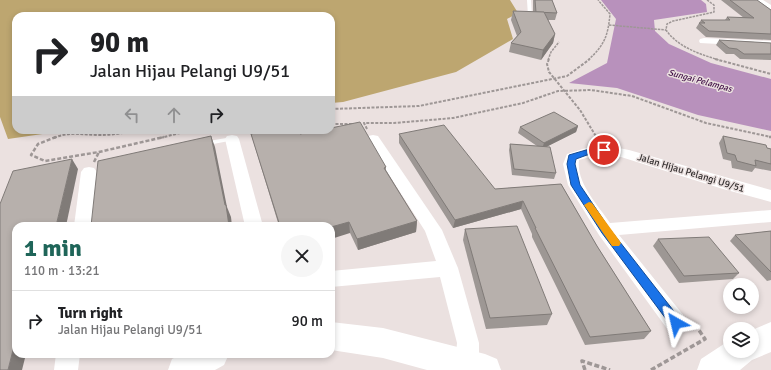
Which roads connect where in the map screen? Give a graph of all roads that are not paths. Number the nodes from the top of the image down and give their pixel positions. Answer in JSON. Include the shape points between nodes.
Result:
{"nodes":[{"id":1,"x":529,"y":0,"type":"edge"},
{"id":2,"x":757,"y":0,"type":"edge"},
{"id":3,"x":771,"y":9,"type":"edge"},
{"id":4,"x":530,"y":16,"type":"edge"},
{"id":5,"x":704,"y":41,"type":"dead end"},
{"id":6,"x":771,"y":44,"type":"edge"},
{"id":7,"x":369,"y":131,"type":"road end"},
{"id":8,"x":232,"y":139,"type":"joint"},
{"id":9,"x":192,"y":147,"type":"edge"},
{"id":10,"x":93,"y":171,"type":"dead end"},
{"id":11,"x":771,"y":196,"type":"edge"},
{"id":12,"x":771,"y":216,"type":"edge"},
{"id":13,"x":84,"y":222,"type":"edge"},
{"id":14,"x":253,"y":222,"type":"edge"},
{"id":15,"x":605,"y":230,"type":"junction"},
{"id":16,"x":448,"y":268,"type":"junction"},
{"id":17,"x":335,"y":279,"type":"edge"},
{"id":18,"x":676,"y":323,"type":"road end"},
{"id":19,"x":771,"y":336,"type":"edge"},
{"id":20,"x":335,"y":337,"type":"edge"},
{"id":21,"x":759,"y":342,"type":"edge"},
{"id":22,"x":68,"y":358,"type":"edge"},
{"id":23,"x":206,"y":358,"type":"edge"},
{"id":24,"x":730,"y":358,"type":"edge"},
{"id":25,"x":476,"y":367,"type":"edge"},
{"id":26,"x":66,"y":370,"type":"edge"},
{"id":27,"x":184,"y":370,"type":"edge"},
{"id":28,"x":713,"y":370,"type":"edge"}],
"edges":[{"from":1,"to":4,"type":"lane"},
{"from":2,"to":3,"type":"street"},
{"from":5,"to":6,"type":"street"},
{"from":7,"to":16,"type":"street","via":[[433,230]]},
{"from":8,"to":9,"type":"lane"},
{"from":8,"to":14,"type":"street"},
{"from":10,"to":13,"type":"street"},
{"from":11,"to":15,"type":"street","name":"Jalan Hijau Pelangi U9/51","via":[[624,153],[604,150],[586,152],[572,157],[576,185]]},
{"from":12,"to":15,"type":"street"},
{"from":15,"to":18,"type":"street","name":"Jalan Hijau Pelangi U9/51"},
{"from":16,"to":17,"type":"street"},
{"from":16,"to":25,"type":"street"},
{"from":19,"to":21,"type":"street"},
{"from":20,"to":25,"type":"street","via":[[382,343]]},
{"from":22,"to":26,"type":"street"},
{"from":23,"to":27,"type":"street"},
{"from":24,"to":28,"type":"street"}]}
